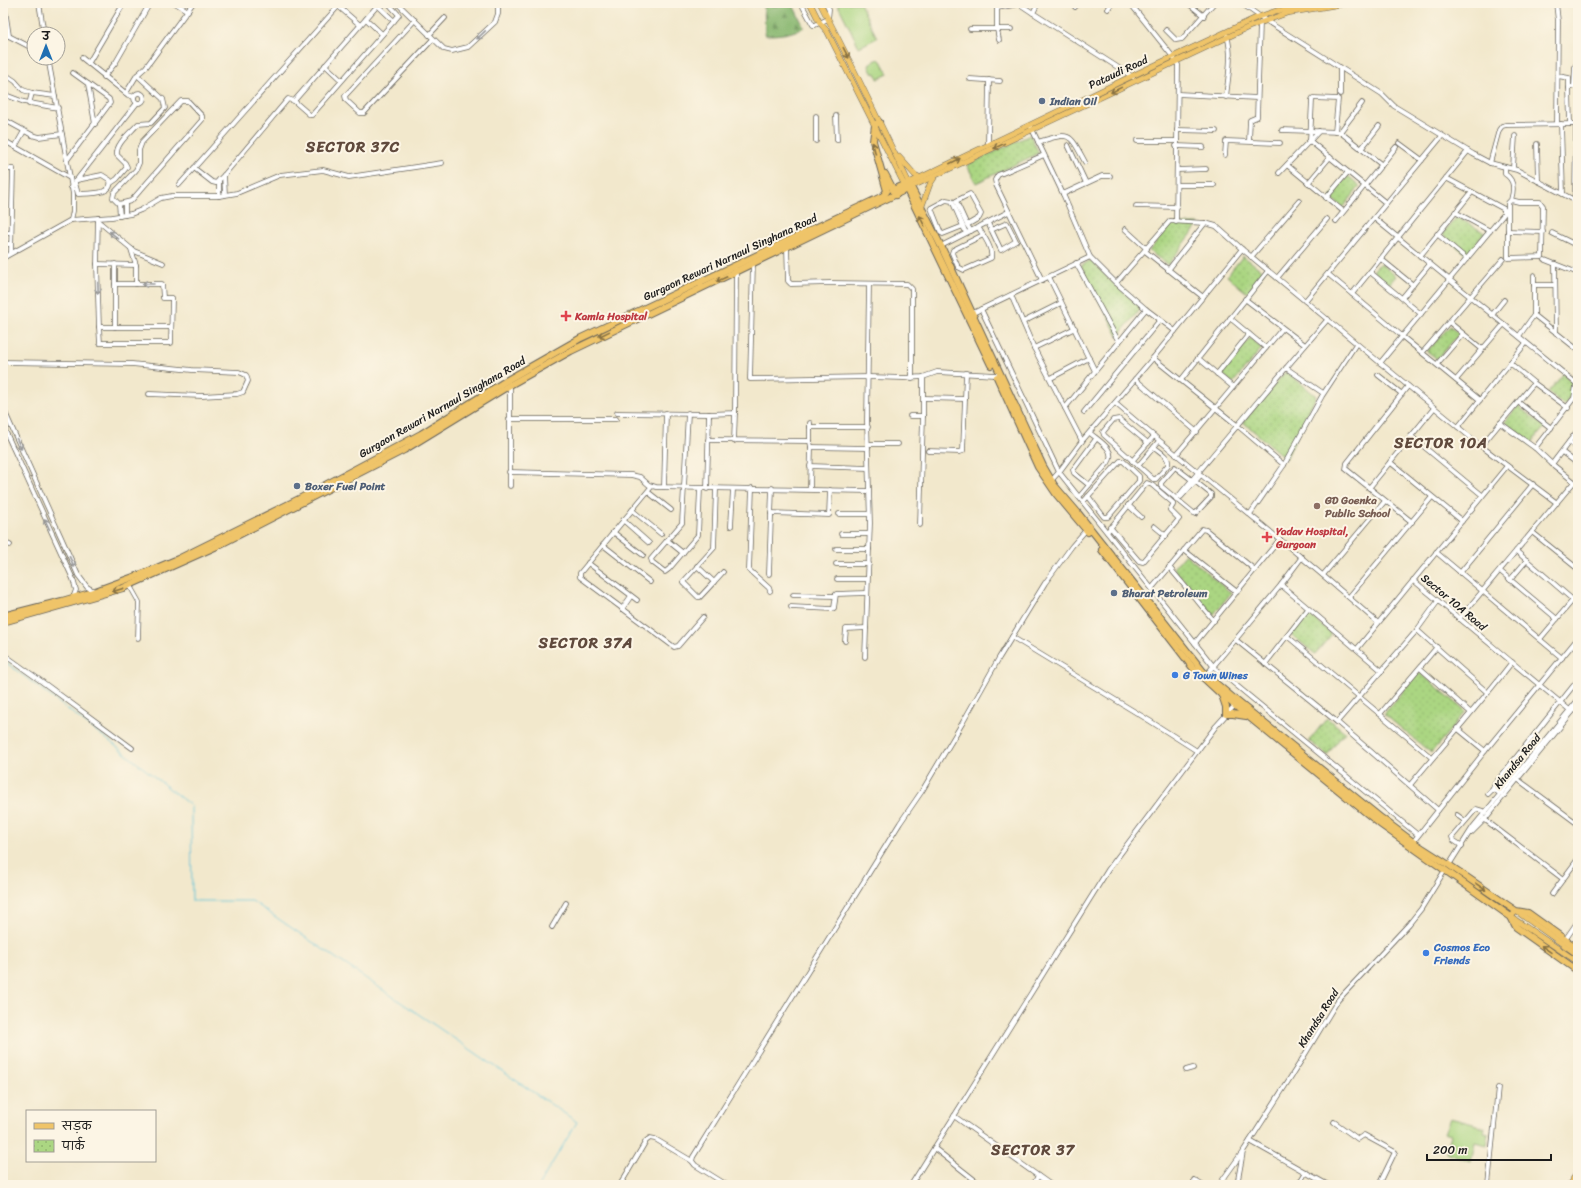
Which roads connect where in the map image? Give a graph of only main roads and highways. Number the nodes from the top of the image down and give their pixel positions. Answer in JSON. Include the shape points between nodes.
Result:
{"nodes":[{"id":1,"x":810,"y":3,"type":"edge"},
{"id":2,"x":820,"y":3,"type":"edge"},
{"id":3,"x":1319,"y":3,"type":"edge"},
{"id":4,"x":1348,"y":3,"type":"edge"},
{"id":5,"x":1329,"y":5,"type":"edge"},
{"id":6,"x":1263,"y":18,"type":"junction"},
{"id":7,"x":1226,"y":35,"type":"junction"},
{"id":8,"x":877,"y":123,"type":"junction"},
{"id":9,"x":1031,"y":127,"type":"junction"},
{"id":10,"x":895,"y":153,"type":"junction"},
{"id":11,"x":881,"y":169,"type":"junction"},
{"id":12,"x":935,"y":177,"type":"junction"},
{"id":13,"x":921,"y":178,"type":"junction"},
{"id":14,"x":908,"y":186,"type":"junction"},
{"id":15,"x":894,"y":193,"type":"junction"},
{"id":16,"x":922,"y":206,"type":"junction"},
{"id":17,"x":736,"y":269,"type":"junction"},
{"id":18,"x":969,"y":315,"type":"junction"},
{"id":19,"x":1023,"y":429,"type":"junction"},
{"id":20,"x":1050,"y":481,"type":"junction"},
{"id":21,"x":302,"y":500,"type":"junction"},
{"id":22,"x":3,"y":616,"type":"edge"},
{"id":23,"x":3,"y":622,"type":"edge"},
{"id":24,"x":1184,"y":652,"type":"junction"},
{"id":25,"x":1222,"y":695,"type":"junction"},
{"id":26,"x":1236,"y":704,"type":"junction"},
{"id":27,"x":1249,"y":717,"type":"junction"},
{"id":28,"x":1392,"y":829,"type":"junction"},
{"id":29,"x":1447,"y":868,"type":"junction"},
{"id":30,"x":1516,"y":911,"type":"junction"},
{"id":31,"x":1511,"y":917,"type":"junction"},
{"id":32,"x":1578,"y":949,"type":"edge"},
{"id":33,"x":1578,"y":955,"type":"edge"},
{"id":34,"x":1578,"y":962,"type":"edge"},
{"id":35,"x":1578,"y":971,"type":"edge"},
{"id":36,"x":1578,"y":1172,"type":"edge"},
{"id":37,"x":1569,"y":1185,"type":"edge"}],
"edges":[{"from":1,"to":8,"type":"main road"},
{"from":2,"to":8,"type":"main road","one_way":true},
{"from":3,"to":6,"type":"main road","via":[[1276,11]]},
{"from":4,"to":5,"type":"main road"},
{"from":5,"to":6,"type":"main road"},
{"from":6,"to":7,"type":"main road"},
{"from":6,"to":7,"type":"main road","via":[[1260,22]]},
{"from":7,"to":9,"type":"main road"},
{"from":8,"to":10,"type":"main road"},
{"from":11,"to":8,"type":"highway","one_way":true,"via":[[873,141]]},
{"from":8,"to":14,"type":"main road"},
{"from":9,"to":12,"type":"main road","one_way":true},
{"from":13,"to":9,"type":"main road","one_way":true,"via":[[988,144]]},
{"from":10,"to":13,"type":"main road"},
{"from":10,"to":14,"type":"main road"},
{"from":11,"to":15,"type":"highway"},
{"from":11,"to":17,"type":"highway","name":"Gurgaon Rewari Narnaul Singhana Road","via":[[887,191],[883,196]]},
{"from":12,"to":14,"type":"main road"},
{"from":12,"to":16,"type":"main road"},
{"from":13,"to":14,"type":"main road"},
{"from":14,"to":15,"type":"highway"},
{"from":14,"to":16,"type":"highway"},
{"from":18,"to":14,"type":"highway","one_way":true},
{"from":15,"to":17,"type":"highway","via":[[787,247]]},
{"from":16,"to":18,"type":"highway"},
{"from":17,"to":21,"type":"highway","name":"Gurgaon Rewari Narnaul Singhana Road","via":[[581,338],[421,434]]},
{"from":18,"to":19,"type":"highway"},
{"from":18,"to":19,"type":"highway"},
{"from":19,"to":20,"type":"highway","via":[[1038,467]]},
{"from":20,"to":24,"type":"highway"},
{"from":20,"to":24,"type":"highway","via":[[1074,517]]},
{"from":21,"to":22,"type":"highway","name":"Gurgaon Rewari Narnaul Singhana Road","via":[[178,559],[94,592]]},
{"from":21,"to":23,"type":"highway","one_way":true,"via":[[216,546],[130,586]]},
{"from":24,"to":25,"type":"highway","via":[[1193,668]]},
{"from":24,"to":26,"type":"highway"},
{"from":25,"to":26,"type":"highway"},
{"from":25,"to":27,"type":"highway","via":[[1226,714]]},
{"from":26,"to":27,"type":"highway"},
{"from":26,"to":28,"type":"highway"},
{"from":27,"to":28,"type":"highway"},
{"from":28,"to":29,"type":"highway"},
{"from":28,"to":29,"type":"highway"},
{"from":29,"to":30,"type":"highway","one_way":true},
{"from":29,"to":31,"type":"highway"},
{"from":30,"to":31,"type":"main road"},
{"from":30,"to":32,"type":"highway","via":[[1528,913]]},
{"from":30,"to":33,"type":"main road"},
{"from":31,"to":34,"type":"main road"},
{"from":35,"to":31,"type":"highway","one_way":true,"via":[[1516,927]]},
{"from":36,"to":37,"type":"main road"}]}
